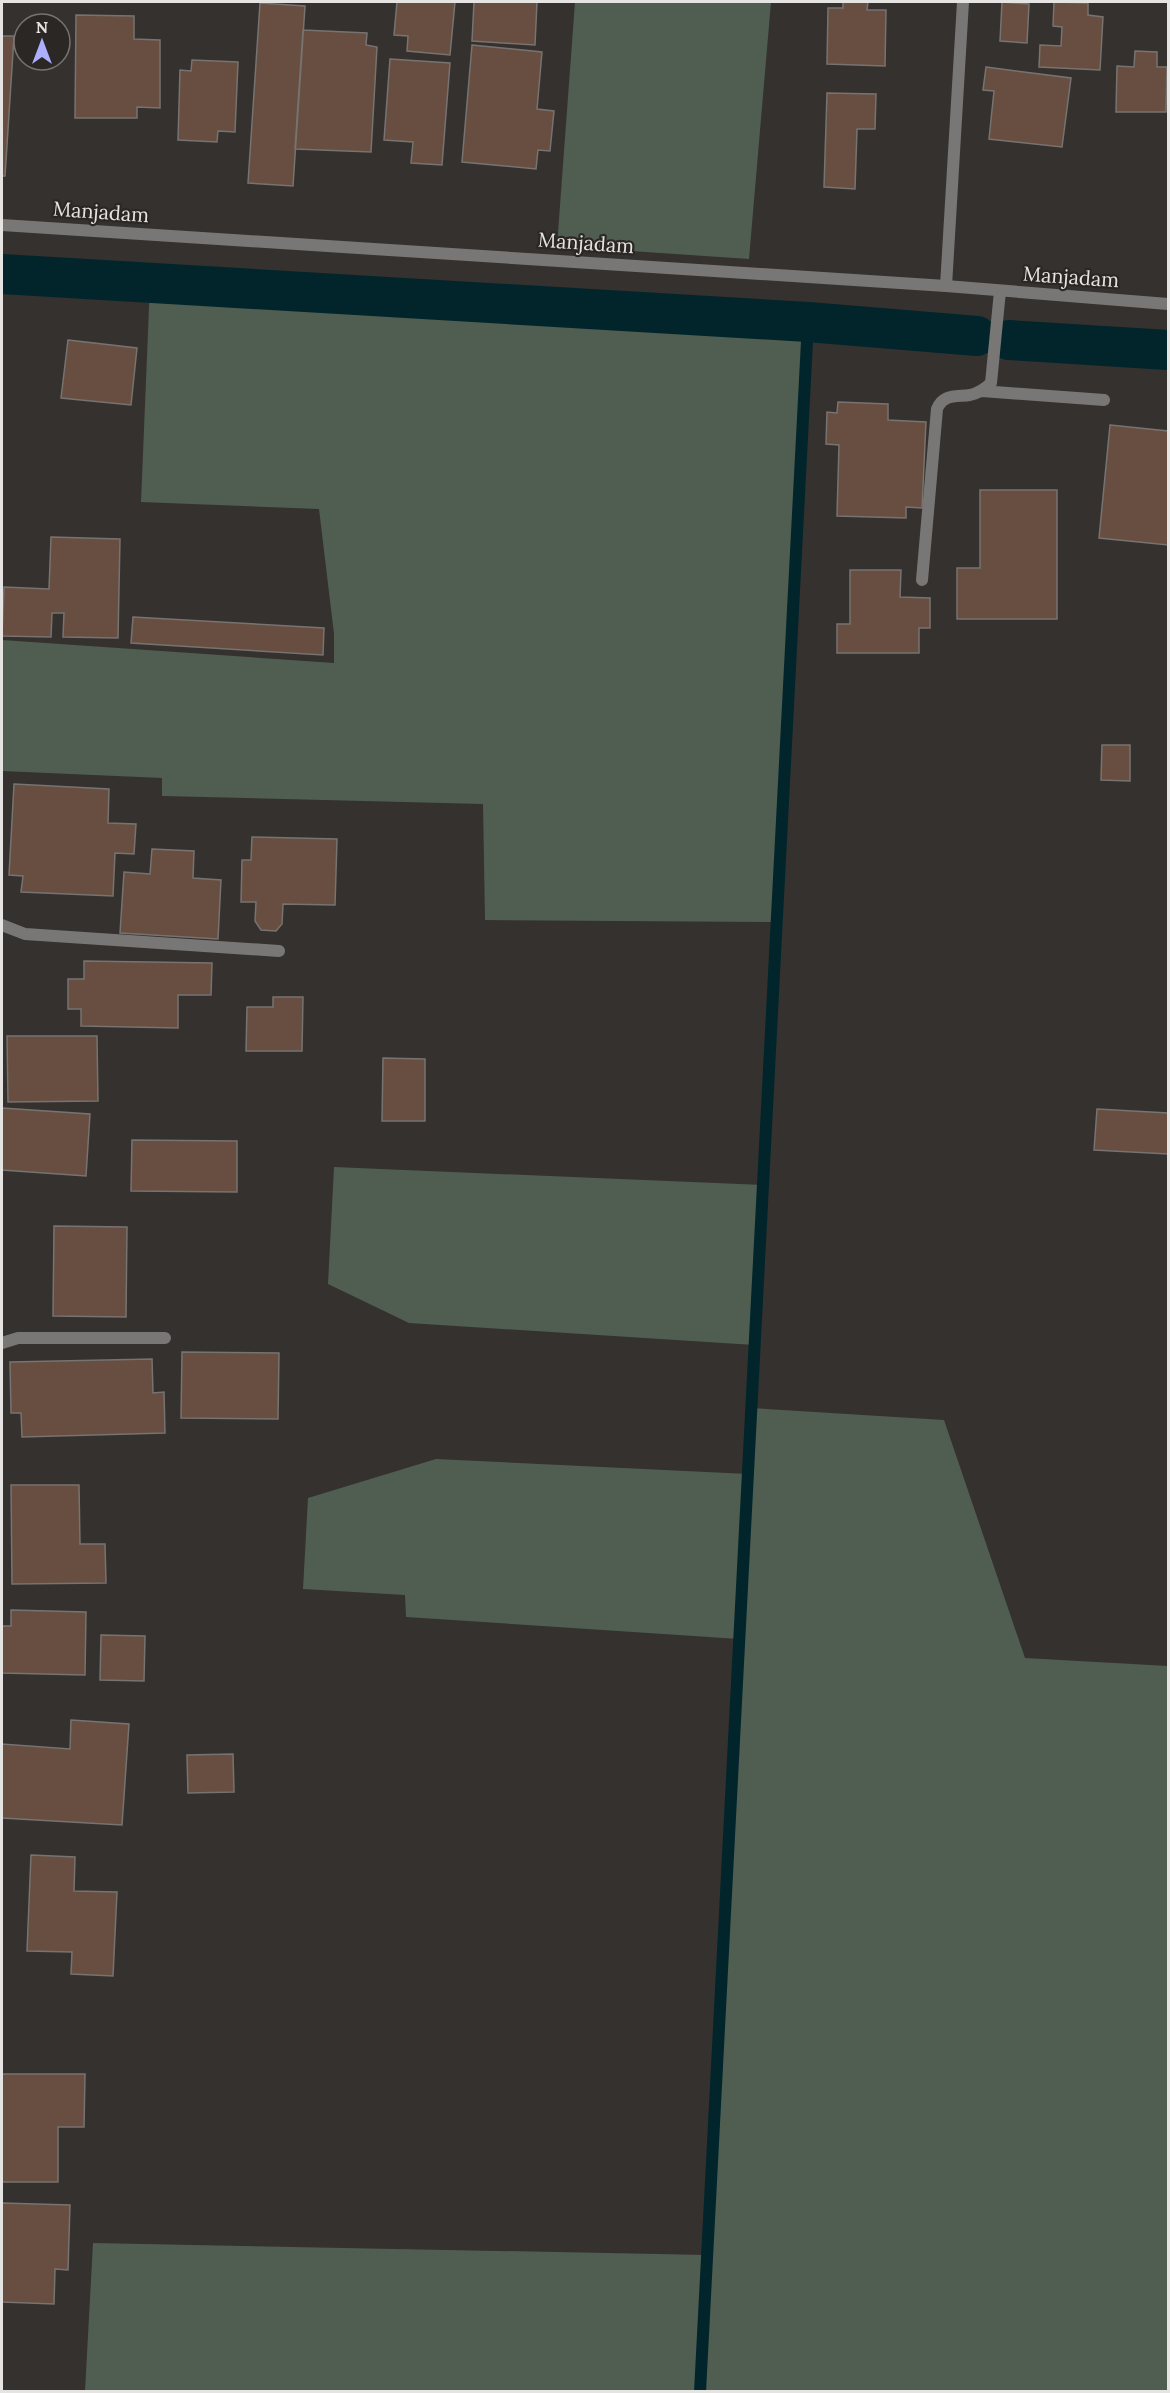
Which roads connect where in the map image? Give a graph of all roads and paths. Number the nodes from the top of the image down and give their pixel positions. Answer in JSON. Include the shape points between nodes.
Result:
{"nodes":[{"id":1,"x":963,"y":2,"type":"edge"},
{"id":2,"x":2,"y":225,"type":"edge"},
{"id":3,"x":946,"y":286,"type":"junction"},
{"id":4,"x":1000,"y":291,"type":"junction"},
{"id":5,"x":1168,"y":304,"type":"edge"},
{"id":6,"x":982,"y":391,"type":"junction"},
{"id":7,"x":1104,"y":400,"type":"dead end"},
{"id":8,"x":922,"y":580,"type":"dead end"},
{"id":9,"x":2,"y":925,"type":"edge"},
{"id":10,"x":279,"y":951,"type":"dead end"},
{"id":11,"x":165,"y":1338,"type":"dead end"},
{"id":12,"x":2,"y":1343,"type":"edge"}],
"edges":[{"from":1,"to":3,"type":"street"},
{"from":2,"to":3,"type":"street","name":"Manjadam"},
{"from":3,"to":4,"type":"street","name":"Manjadam"},
{"from":4,"to":5,"type":"street","name":"Manjadam"},
{"from":4,"to":6,"type":"street","via":[[991,383]]},
{"from":6,"to":7,"type":"street"},
{"from":6,"to":8,"type":"street","via":[[946,397],[937,409]]},
{"from":9,"to":10,"type":"street","via":[[25,934]]},
{"from":11,"to":12,"type":"street","via":[[18,1338]]}]}
